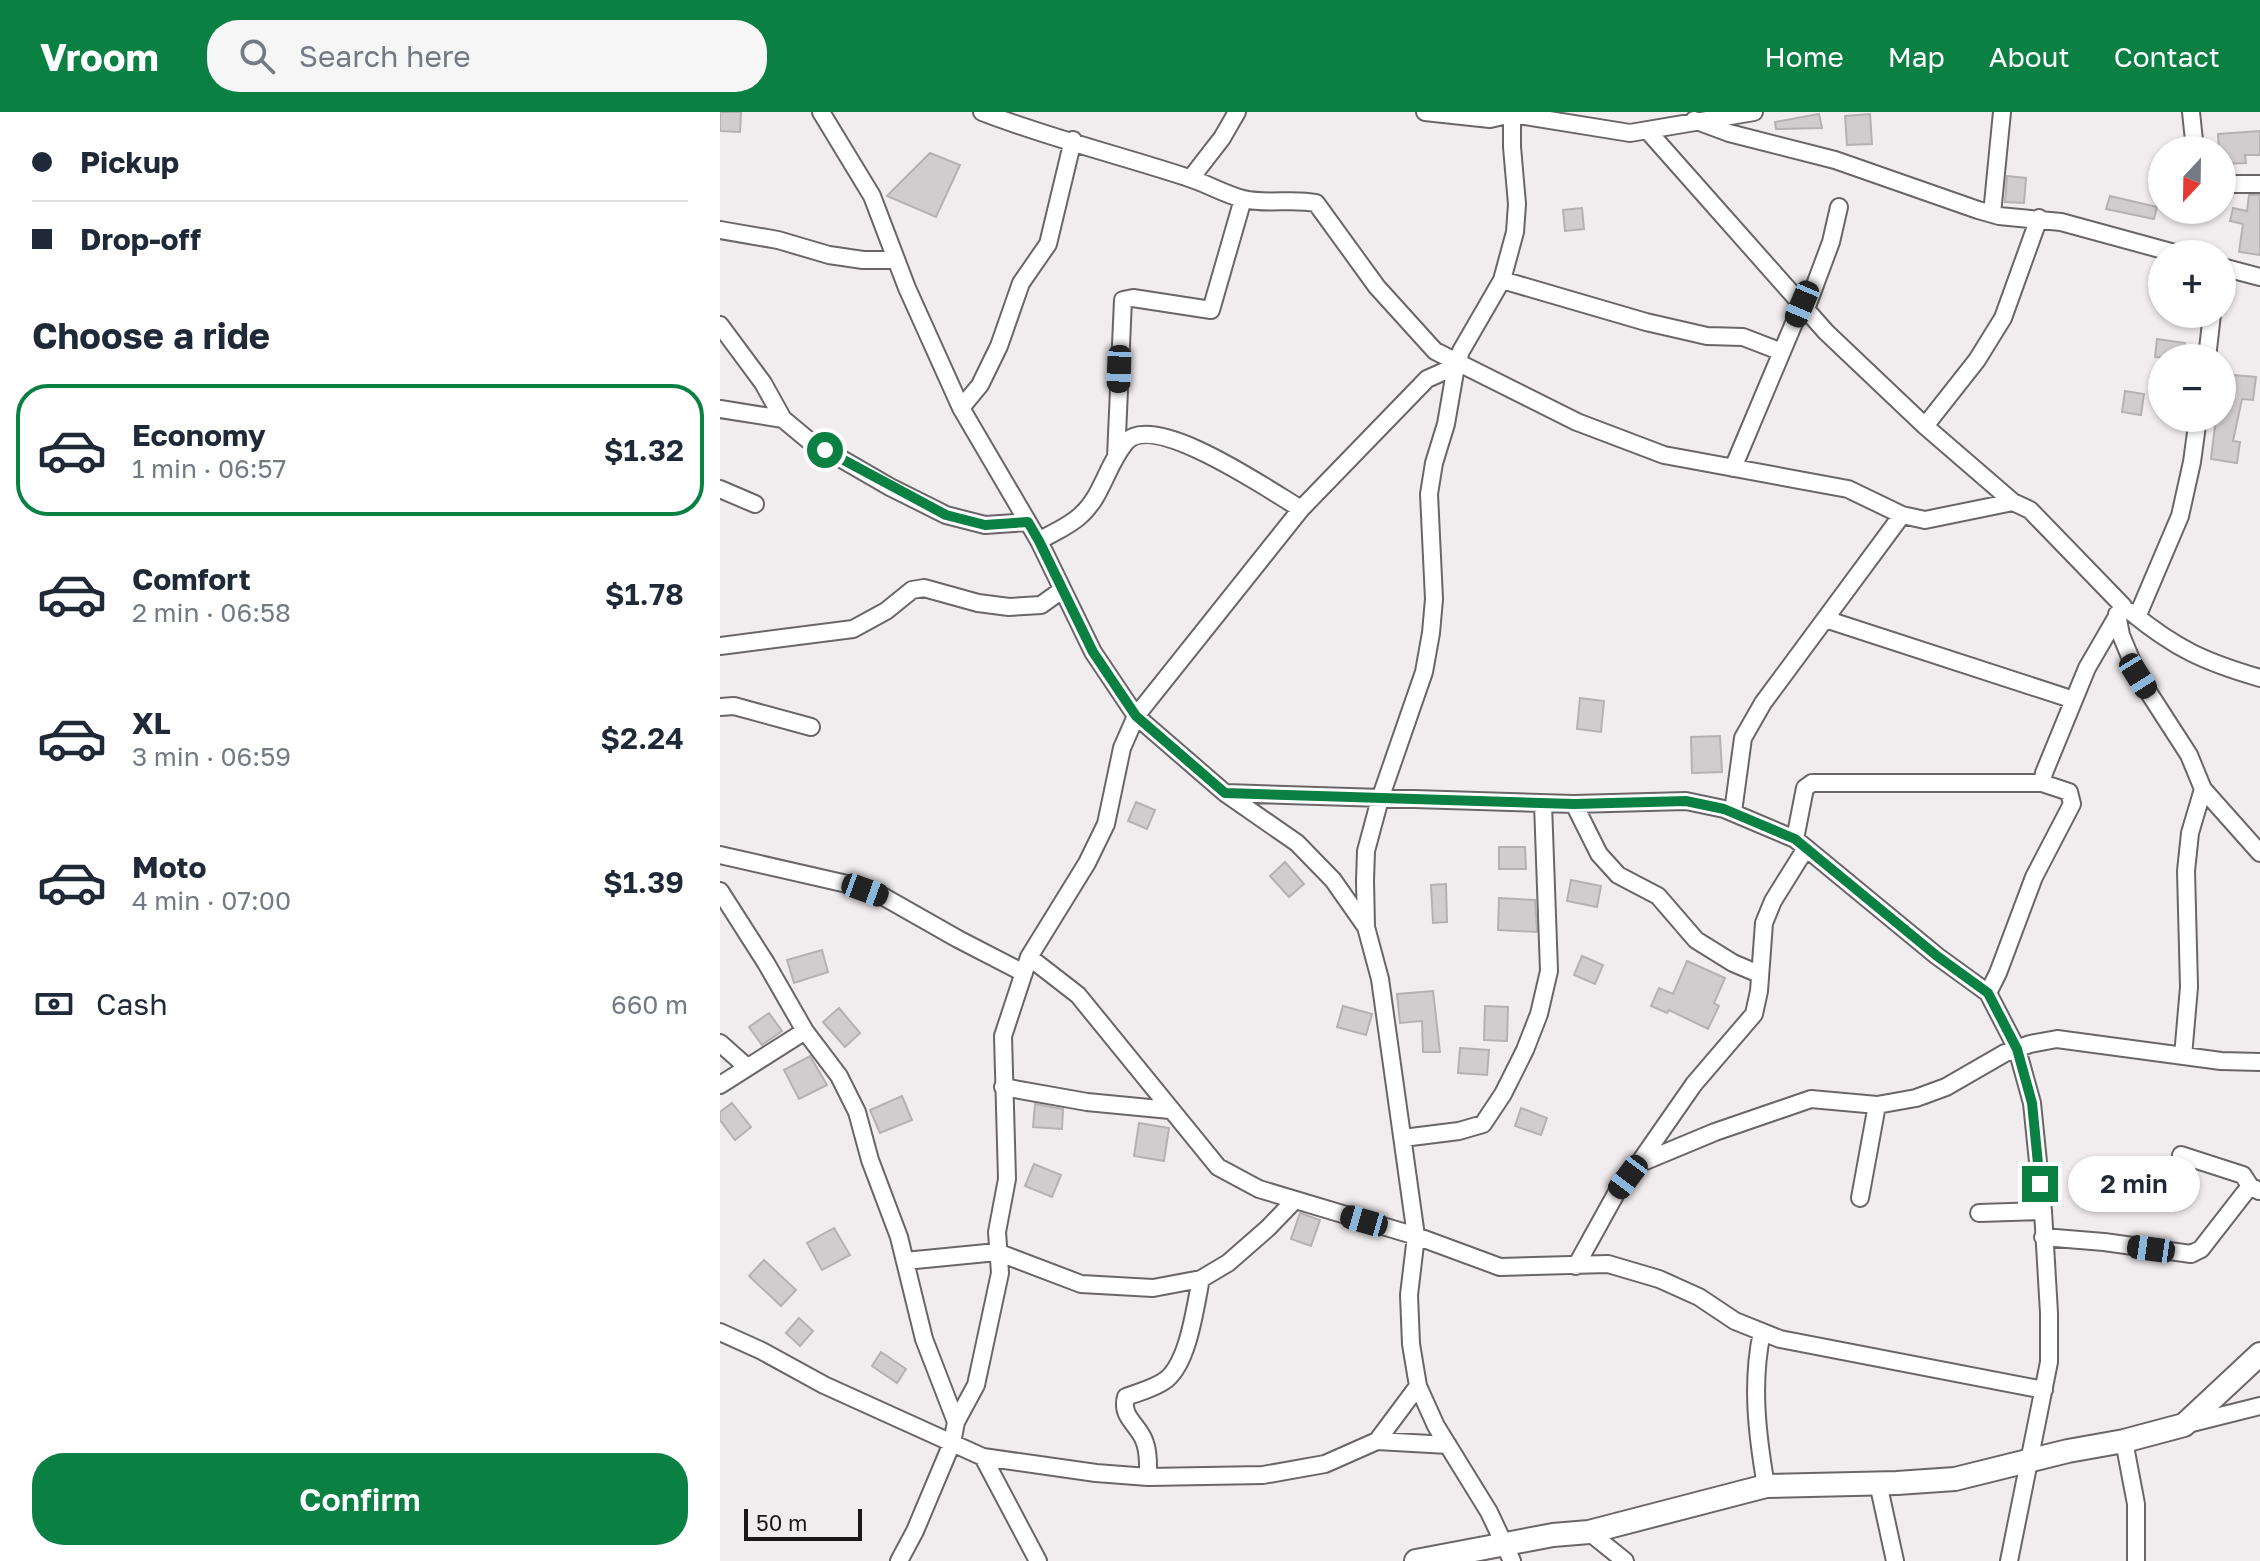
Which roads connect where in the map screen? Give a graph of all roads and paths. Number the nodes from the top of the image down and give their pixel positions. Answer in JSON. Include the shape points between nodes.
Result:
{"nodes":[{"id":1,"x":821,"y":112,"type":"edge"},
{"id":2,"x":982,"y":112,"type":"edge"},
{"id":3,"x":1237,"y":112,"type":"edge"},
{"id":4,"x":1425,"y":112,"type":"edge"},
{"id":5,"x":1754,"y":112,"type":"edge"},
{"id":6,"x":2002,"y":112,"type":"edge"},
{"id":7,"x":2191,"y":112,"type":"edge"},
{"id":8,"x":1512,"y":113,"type":"edge"},
{"id":9,"x":1023,"y":119,"type":"edge"},
{"id":10,"x":1694,"y":120,"type":"junction"},
{"id":11,"x":1647,"y":130,"type":"junction"},
{"id":12,"x":2194,"y":136,"type":"edge"},
{"id":13,"x":1073,"y":140,"type":"junction"},
{"id":14,"x":1191,"y":178,"type":"junction"},
{"id":15,"x":2236,"y":184,"type":"edge"},
{"id":16,"x":2260,"y":184,"type":"edge"},
{"id":17,"x":1243,"y":199,"type":"junction"},
{"id":18,"x":1839,"y":207,"type":"dead end"},
{"id":19,"x":1992,"y":214,"type":"junction"},
{"id":20,"x":2039,"y":218,"type":"junction"},
{"id":21,"x":720,"y":230,"type":"edge"},
{"id":22,"x":2148,"y":245,"type":"edge"},
{"id":23,"x":896,"y":260,"type":"junction"},
{"id":24,"x":2236,"y":271,"type":"edge"},
{"id":25,"x":2260,"y":277,"type":"edge"},
{"id":26,"x":1502,"y":280,"type":"junction"},
{"id":27,"x":1804,"y":307,"type":"junction"},
{"id":28,"x":720,"y":325,"type":"edge"},
{"id":29,"x":1782,"y":352,"type":"junction"},
{"id":30,"x":1456,"y":364,"type":"junction"},
{"id":31,"x":961,"y":408,"type":"junction"},
{"id":32,"x":720,"y":409,"type":"edge"},
{"id":33,"x":783,"y":419,"type":"junction"},
{"id":34,"x":1925,"y":426,"type":"junction"},
{"id":35,"x":2196,"y":432,"type":"edge"},
{"id":36,"x":1116,"y":457,"type":"junction"},
{"id":37,"x":1733,"y":468,"type":"junction"},
{"id":38,"x":720,"y":489,"type":"edge"},
{"id":39,"x":2013,"y":502,"type":"junction"},
{"id":40,"x":755,"y":504,"type":"dead end"},
{"id":41,"x":1301,"y":509,"type":"junction"},
{"id":42,"x":1902,"y":515,"type":"junction"},
{"id":43,"x":1028,"y":522,"type":"junction"},
{"id":44,"x":1039,"y":541,"type":"junction"},
{"id":45,"x":1062,"y":590,"type":"junction"},
{"id":46,"x":2120,"y":610,"type":"junction"},
{"id":47,"x":2137,"y":617,"type":"junction"},
{"id":48,"x":1825,"y":619,"type":"junction"},
{"id":49,"x":720,"y":646,"type":"edge"},
{"id":50,"x":2260,"y":678,"type":"edge"},
{"id":51,"x":2074,"y":700,"type":"junction"},
{"id":52,"x":720,"y":707,"type":"edge"},
{"id":53,"x":1136,"y":716,"type":"junction"},
{"id":54,"x":811,"y":727,"type":"dead end"},
{"id":55,"x":2042,"y":783,"type":"junction"},
{"id":56,"x":2203,"y":789,"type":"junction"},
{"id":57,"x":1225,"y":793,"type":"junction"},
{"id":58,"x":1380,"y":799,"type":"junction"},
{"id":59,"x":1543,"y":804,"type":"junction"},
{"id":60,"x":1574,"y":804,"type":"junction"},
{"id":61,"x":1733,"y":812,"type":"junction"},
{"id":62,"x":1801,"y":844,"type":"junction"},
{"id":63,"x":2260,"y":853,"type":"edge"},
{"id":64,"x":720,"y":855,"type":"edge"},
{"id":65,"x":720,"y":891,"type":"edge"},
{"id":66,"x":1366,"y":927,"type":"junction"},
{"id":67,"x":1026,"y":965,"type":"junction"},
{"id":68,"x":1759,"y":974,"type":"junction"},
{"id":69,"x":1988,"y":993,"type":"junction"},
{"id":70,"x":805,"y":1031,"type":"junction"},
{"id":71,"x":720,"y":1043,"type":"edge"},
{"id":72,"x":2017,"y":1049,"type":"junction"},
{"id":73,"x":2183,"y":1056,"type":"junction"},
{"id":74,"x":2260,"y":1062,"type":"edge"},
{"id":75,"x":747,"y":1067,"type":"junction"},
{"id":76,"x":720,"y":1085,"type":"edge"},
{"id":77,"x":1003,"y":1087,"type":"junction"},
{"id":78,"x":1877,"y":1105,"type":"junction"},
{"id":79,"x":1170,"y":1110,"type":"junction"},
{"id":80,"x":1403,"y":1138,"type":"junction"},
{"id":81,"x":2181,"y":1155,"type":"dead end"},
{"id":82,"x":1638,"y":1164,"type":"junction"},
{"id":83,"x":2255,"y":1189,"type":"edge"},
{"id":84,"x":1860,"y":1198,"type":"dead end"},
{"id":85,"x":1295,"y":1200,"type":"junction"},
{"id":86,"x":2043,"y":1211,"type":"junction"},
{"id":87,"x":1979,"y":1213,"type":"dead end"},
{"id":88,"x":1416,"y":1236,"type":"junction"},
{"id":89,"x":2043,"y":1237,"type":"junction"},
{"id":90,"x":997,"y":1252,"type":"junction"},
{"id":91,"x":905,"y":1261,"type":"junction"},
{"id":92,"x":1576,"y":1266,"type":"junction"},
{"id":93,"x":1201,"y":1279,"type":"junction"},
{"id":94,"x":720,"y":1332,"type":"edge"},
{"id":95,"x":1762,"y":1332,"type":"junction"},
{"id":96,"x":2260,"y":1354,"type":"edge"},
{"id":97,"x":1418,"y":1386,"type":"junction"},
{"id":98,"x":2044,"y":1390,"type":"junction"},
{"id":99,"x":2260,"y":1406,"type":"edge"},
{"id":100,"x":956,"y":1422,"type":"junction"},
{"id":101,"x":2184,"y":1425,"type":"junction"},
{"id":102,"x":1377,"y":1441,"type":"junction"},
{"id":103,"x":2124,"y":1441,"type":"junction"},
{"id":104,"x":952,"y":1443,"type":"junction"},
{"id":105,"x":1448,"y":1445,"type":"junction"},
{"id":106,"x":983,"y":1457,"type":"junction"},
{"id":107,"x":2030,"y":1460,"type":"junction"},
{"id":108,"x":1148,"y":1477,"type":"junction"},
{"id":109,"x":1878,"y":1483,"type":"junction"},
{"id":110,"x":1766,"y":1486,"type":"junction"},
{"id":111,"x":1589,"y":1532,"type":"junction"},
{"id":112,"x":1508,"y":1553,"type":"edge"},
{"id":113,"x":899,"y":1561,"type":"edge"},
{"id":114,"x":1038,"y":1561,"type":"edge"},
{"id":115,"x":1416,"y":1561,"type":"edge"},
{"id":116,"x":1625,"y":1561,"type":"edge"},
{"id":117,"x":1895,"y":1561,"type":"edge"},
{"id":118,"x":2009,"y":1561,"type":"edge"},
{"id":119,"x":2136,"y":1561,"type":"edge"}],
"edges":[{"from":1,"to":23,"type":"street","via":[[872,196]]},
{"from":2,"to":9,"type":"street"},
{"from":3,"to":14,"type":"street"},
{"from":4,"to":8,"type":"street","via":[[1490,119]]},
{"from":5,"to":10,"type":"street"},
{"from":6,"to":19,"type":"street"},
{"from":7,"to":12,"type":"street"},
{"from":8,"to":11,"type":"street","via":[[1618,132]]},
{"from":8,"to":26,"type":"street","via":[[1517,204]]},
{"from":9,"to":13,"type":"street"},
{"from":10,"to":11,"type":"street"},
{"from":10,"to":19,"type":"street","via":[[1835,160]]},
{"from":11,"to":27,"type":"street"},
{"from":13,"to":14,"type":"street"},
{"from":13,"to":31,"type":"street","via":[[1048,244],[1021,283],[980,385]]},
{"from":14,"to":17,"type":"street"},
{"from":15,"to":16,"type":"street"},
{"from":17,"to":30,"type":"street","via":[[1316,203],[1403,318]]},
{"from":17,"to":36,"type":"street","via":[[1211,310],[1123,300]]},
{"from":18,"to":27,"type":"street","via":[[1831,242]]},
{"from":19,"to":20,"type":"street"},
{"from":20,"to":22,"type":"street"},
{"from":20,"to":34,"type":"street","via":[[2003,318]]},
{"from":21,"to":23,"type":"street","via":[[829,255]]},
{"from":23,"to":31,"type":"street"},
{"from":24,"to":25,"type":"street"},
{"from":26,"to":29,"type":"street","via":[[1646,322],[1707,336],[1743,337]]},
{"from":26,"to":30,"type":"street"},
{"from":27,"to":29,"type":"street"},
{"from":27,"to":34,"type":"street"},
{"from":28,"to":33,"type":"street"},
{"from":29,"to":37,"type":"street"},
{"from":30,"to":37,"type":"street","via":[[1592,428],[1664,455]]},
{"from":30,"to":41,"type":"street","via":[[1427,379]]},
{"from":30,"to":58,"type":"street","via":[[1429,494],[1434,599],[1429,646]]},
{"from":31,"to":43,"type":"street"},
{"from":32,"to":33,"type":"street"},
{"from":33,"to":43,"type":"street","via":[[842,461],[946,515],[985,525]]},
{"from":34,"to":39,"type":"street"},
{"from":35,"to":47,"type":"street","via":[[2180,516]]},
{"from":36,"to":41,"type":"street","via":[[1128,439],[1146,433],[1165,438],[1217,459]]},
{"from":36,"to":44,"type":"street","via":[[1081,516]]},
{"from":37,"to":42,"type":"street","via":[[1848,489]]},
{"from":38,"to":40,"type":"street"},
{"from":39,"to":42,"type":"street","via":[[1925,520]]},
{"from":39,"to":46,"type":"street","via":[[2030,510]]},
{"from":41,"to":53,"type":"street"},
{"from":42,"to":48,"type":"street"},
{"from":43,"to":44,"type":"street"},
{"from":44,"to":45,"type":"street"},
{"from":45,"to":49,"type":"street","via":[[1041,605],[1009,607],[924,588],[912,590],[853,629]]},
{"from":45,"to":53,"type":"street","via":[[1093,652]]},
{"from":46,"to":47,"type":"street"},
{"from":46,"to":51,"type":"street"},
{"from":46,"to":56,"type":"street","via":[[2121,635],[2138,676],[2189,755]]},
{"from":47,"to":50,"type":"street","via":[[2179,649]]},
{"from":48,"to":51,"type":"street"},
{"from":48,"to":61,"type":"street","via":[[1743,738]]},
{"from":51,"to":55,"type":"street"},
{"from":52,"to":54,"type":"street"},
{"from":53,"to":57,"type":"street"},
{"from":53,"to":67,"type":"street","via":[[1122,748],[1106,824]]},
{"from":55,"to":62,"type":"street","via":[[1812,783],[1805,788]]},
{"from":55,"to":69,"type":"street","via":[[2069,792],[2072,804],[2034,877]]},
{"from":56,"to":63,"type":"street"},
{"from":56,"to":73,"type":"street","via":[[2186,871],[2189,987]]},
{"from":57,"to":58,"type":"street"},
{"from":57,"to":66,"type":"street","via":[[1297,843],[1333,880]]},
{"from":58,"to":59,"type":"street"},
{"from":58,"to":66,"type":"street","via":[[1366,851]]},
{"from":59,"to":60,"type":"street"},
{"from":59,"to":80,"type":"street","via":[[1549,971],[1525,1050],[1483,1124]]},
{"from":60,"to":61,"type":"street","via":[[1686,801]]},
{"from":60,"to":68,"type":"street","via":[[1599,854],[1618,875],[1658,896],[1696,940]]},
{"from":61,"to":62,"type":"street"},
{"from":62,"to":68,"type":"street","via":[[1764,923]]},
{"from":62,"to":69,"type":"street"},
{"from":64,"to":67,"type":"street","via":[[884,897],[958,939]]},
{"from":65,"to":70,"type":"street"},
{"from":66,"to":80,"type":"street","via":[[1380,979]]},
{"from":67,"to":77,"type":"street","via":[[1003,1036]]},
{"from":67,"to":79,"type":"street","via":[[1078,995]]},
{"from":68,"to":82,"type":"street","via":[[1754,1014],[1694,1084]]},
{"from":69,"to":72,"type":"street"},
{"from":70,"to":75,"type":"street"},
{"from":70,"to":91,"type":"street","via":[[839,1076],[857,1112]]},
{"from":71,"to":75,"type":"street"},
{"from":72,"to":73,"type":"street","via":[[2057,1039]]},
{"from":72,"to":78,"type":"street","via":[[1946,1087]]},
{"from":72,"to":86,"type":"street","via":[[2032,1103]]},
{"from":73,"to":74,"type":"street"},
{"from":75,"to":76,"type":"street"},
{"from":77,"to":79,"type":"street"},
{"from":77,"to":90,"type":"street","via":[[1007,1179]]},
{"from":78,"to":82,"type":"street","via":[[1811,1099]]},
{"from":78,"to":84,"type":"street"},
{"from":79,"to":85,"type":"street","via":[[1218,1167],[1259,1189]]},
{"from":80,"to":88,"type":"street"},
{"from":81,"to":83,"type":"street","via":[[2243,1175]]},
{"from":82,"to":92,"type":"street"},
{"from":83,"to":89,"type":"street","via":[[2191,1254]]},
{"from":85,"to":88,"type":"street"},
{"from":85,"to":93,"type":"street","via":[[1228,1263]]},
{"from":86,"to":87,"type":"street"},
{"from":86,"to":89,"type":"street"},
{"from":88,"to":92,"type":"street","via":[[1500,1267]]},
{"from":88,"to":97,"type":"street","via":[[1409,1295]]},
{"from":89,"to":98,"type":"street","via":[[2049,1350]]},
{"from":90,"to":91,"type":"street"},
{"from":90,"to":93,"type":"street","via":[[1081,1284],[1153,1288]]},
{"from":90,"to":100,"type":"street","via":[[1000,1273],[976,1385]]},
{"from":91,"to":100,"type":"street","via":[[924,1339]]},
{"from":92,"to":95,"type":"street","via":[[1608,1264],[1659,1279]]},
{"from":93,"to":108,"type":"street","via":[[1179,1361],[1167,1379],[1126,1397],[1125,1414],[1145,1441]]},
{"from":94,"to":104,"type":"street"},
{"from":95,"to":98,"type":"street"},
{"from":95,"to":110,"type":"street","via":[[1755,1420]]},
{"from":96,"to":101,"type":"street"},
{"from":97,"to":102,"type":"street"},
{"from":97,"to":105,"type":"street"},
{"from":98,"to":107,"type":"street"},
{"from":99,"to":101,"type":"street"},
{"from":100,"to":104,"type":"street"},
{"from":101,"to":103,"type":"street"},
{"from":102,"to":105,"type":"street"},
{"from":102,"to":108,"type":"street","via":[[1325,1464],[1263,1475]]},
{"from":103,"to":107,"type":"street"},
{"from":103,"to":119,"type":"street","via":[[2136,1504]]},
{"from":104,"to":106,"type":"street"},
{"from":104,"to":113,"type":"street"},
{"from":105,"to":112,"type":"street"},
{"from":106,"to":108,"type":"street"},
{"from":106,"to":114,"type":"street"},
{"from":107,"to":109,"type":"street","via":[[1955,1479]]},
{"from":107,"to":118,"type":"street"},
{"from":109,"to":110,"type":"street"},
{"from":109,"to":117,"type":"street"},
{"from":110,"to":111,"type":"street"},
{"from":111,"to":112,"type":"street","via":[[1553,1535]]},
{"from":111,"to":116,"type":"street"},
{"from":112,"to":115,"type":"street"}]}
